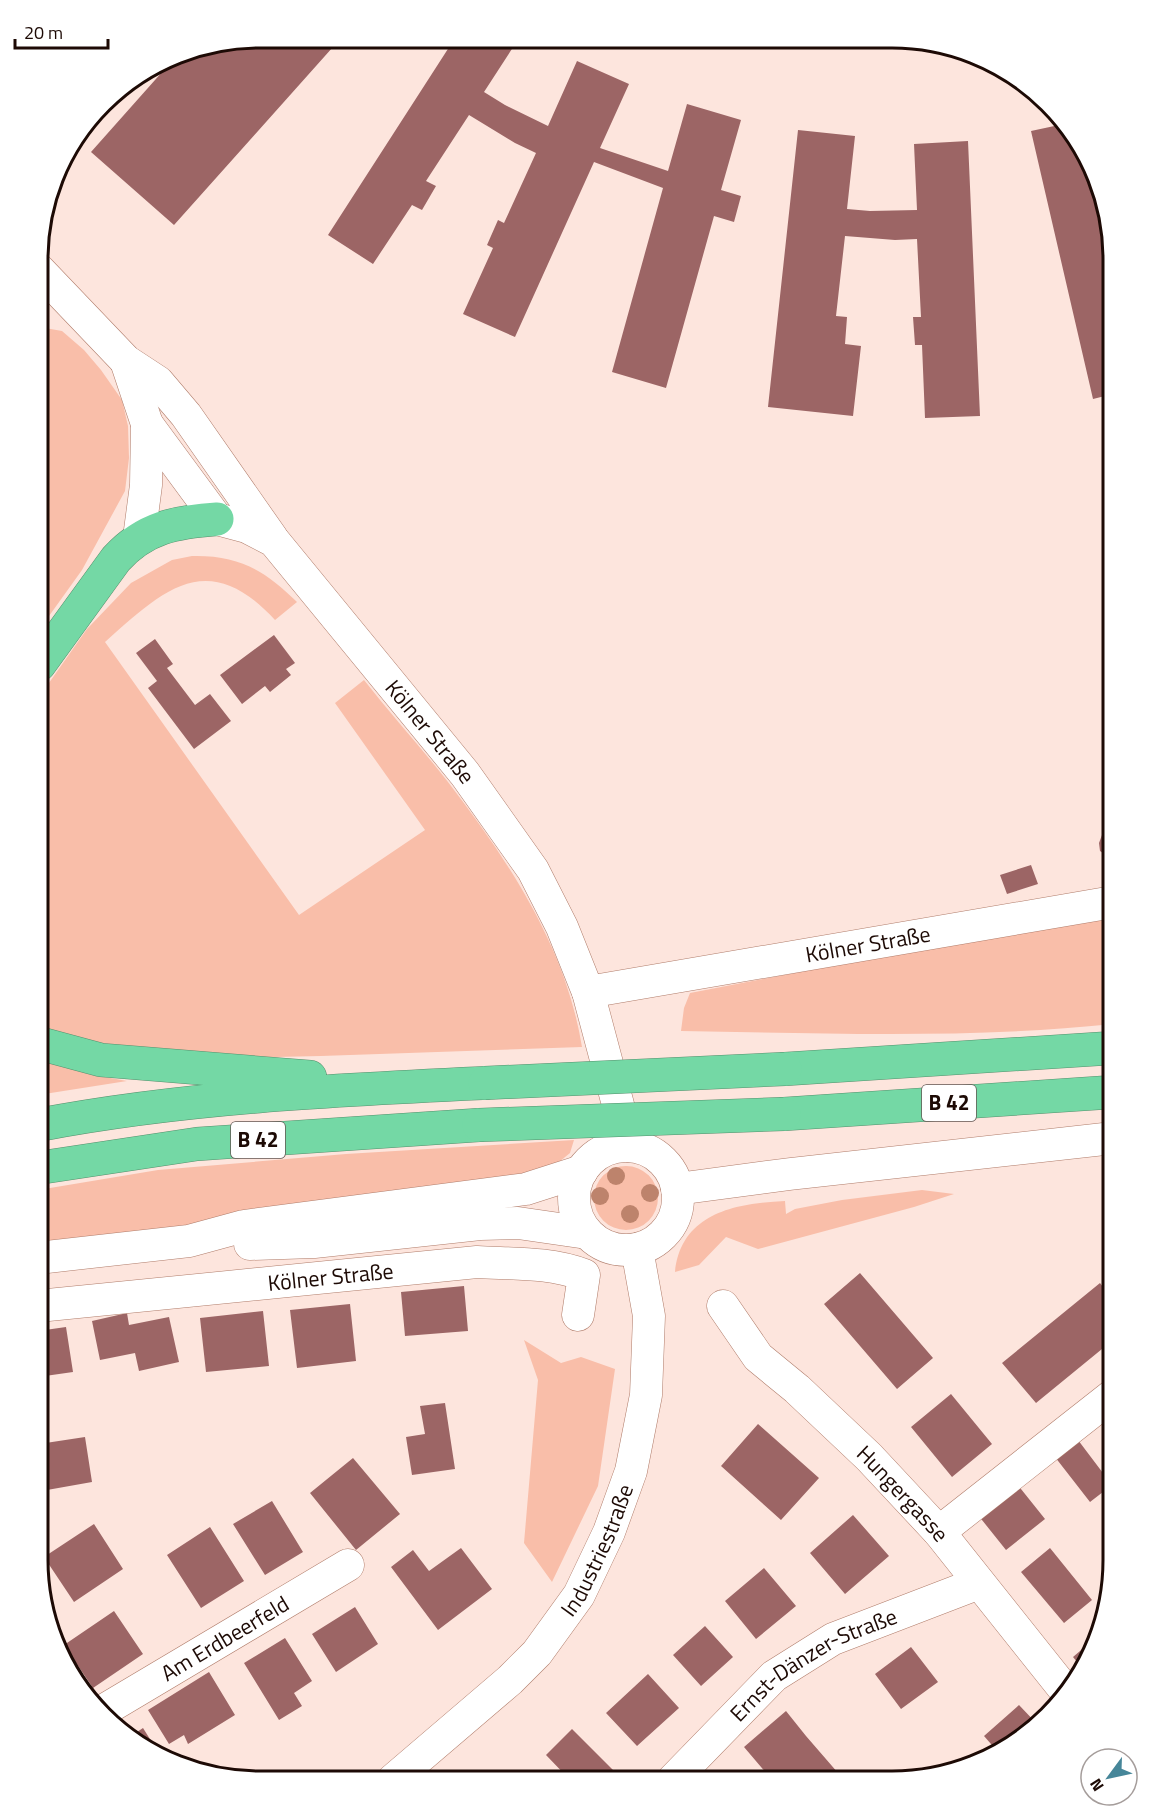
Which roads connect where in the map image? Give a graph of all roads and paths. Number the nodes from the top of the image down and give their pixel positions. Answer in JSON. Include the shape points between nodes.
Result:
{"nodes":[{"id":1,"x":48,"y":279,"type":"edge"},
{"id":2,"x":126,"y":361,"type":"junction"},
{"id":3,"x":186,"y":415,"type":"junction"},
{"id":4,"x":147,"y":424,"type":"junction"},
{"id":5,"x":217,"y":519,"type":"junction"},
{"id":6,"x":139,"y":538,"type":"junction"},
{"id":7,"x":274,"y":541,"type":"junction"},
{"id":8,"x":48,"y":653,"type":"edge"},
{"id":9,"x":1103,"y":904,"type":"edge"},
{"id":10,"x":588,"y":992,"type":"junction"},
{"id":11,"x":48,"y":1045,"type":"edge"},
{"id":12,"x":1103,"y":1049,"type":"edge"},
{"id":13,"x":392,"y":1087,"type":"junction"},
{"id":14,"x":1103,"y":1093,"type":"edge"},
{"id":15,"x":48,"y":1123,"type":"edge"},
{"id":16,"x":1103,"y":1139,"type":"edge"},
{"id":17,"x":629,"y":1146,"type":"junction"},
{"id":18,"x":48,"y":1166,"type":"edge"},
{"id":19,"x":582,"y":1171,"type":"junction"},
{"id":20,"x":677,"y":1189,"type":"junction"},
{"id":21,"x":587,"y":1233,"type":"junction"},
{"id":22,"x":189,"y":1241,"type":"junction"},
{"id":23,"x":637,"y":1249,"type":"junction"},
{"id":24,"x":48,"y":1257,"type":"edge"},
{"id":25,"x":48,"y":1305,"type":"edge"},
{"id":26,"x":723,"y":1306,"type":"dead end"},
{"id":27,"x":578,"y":1315,"type":"dead end"},
{"id":28,"x":1103,"y":1403,"type":"edge"},
{"id":29,"x":939,"y":1532,"type":"junction"},
{"id":30,"x":348,"y":1564,"type":"dead end"},
{"id":31,"x":980,"y":1583,"type":"junction"},
{"id":32,"x":1061,"y":1685,"type":"edge"},
{"id":33,"x":109,"y":1708,"type":"edge"},
{"id":34,"x":404,"y":1771,"type":"edge"},
{"id":35,"x":682,"y":1771,"type":"edge"}],
"edges":[{"from":1,"to":2,"type":"street"},
{"from":2,"to":3,"type":"street","via":[[158,382]]},
{"from":2,"to":4,"type":"street"},
{"from":3,"to":5,"type":"street","via":[[209,473]]},
{"from":3,"to":7,"type":"street"},
{"from":4,"to":5,"type":"street"},
{"from":4,"to":6,"type":"street","via":[[146,485]]},
{"from":5,"to":6,"type":"highway","via":[[183,522]]},
{"from":5,"to":7,"type":"street","name":"Kölner Straße","via":[[247,527]]},
{"from":6,"to":8,"type":"highway","via":[[116,559]]},
{"from":7,"to":10,"type":"street","name":"Kölner Straße","via":[[465,774],[533,870],[562,927]]},
{"from":9,"to":10,"type":"street","name":"Kölner Straße"},
{"from":10,"to":17,"type":"street","name":"Kölner Straße"},
{"from":11,"to":13,"type":"highway","via":[[100,1060],[274,1073]]},
{"from":12,"to":13,"type":"highway","number":"B 42","bridge":true,"via":[[784,1069]]},
{"from":13,"to":15,"type":"highway","number":"B 42","via":[[270,1095]]},
{"from":14,"to":18,"type":"highway","number":"B 42","bridge":true,"via":[[784,1114],[479,1125],[197,1144]]},
{"from":16,"to":20,"type":"street"},
{"from":17,"to":19,"type":"street","name":"Kölner Straße","via":[[600,1153]]},
{"from":17,"to":20,"type":"street","via":[[657,1156],[671,1172]]},
{"from":19,"to":21,"type":"street","via":[[574,1203]]},
{"from":19,"to":22,"type":"street","name":"Kölner Straße","via":[[526,1189],[244,1227]]},
{"from":20,"to":23,"type":"street","via":[[678,1206],[672,1223],[654,1242]]},
{"from":21,"to":22,"type":"street","name":"Kölner Straße","via":[[518,1222],[314,1242]]},
{"from":21,"to":23,"type":"street","name":"Kölner Straße","via":[[610,1248]]},
{"from":22,"to":24,"type":"street","name":"Kölner Straße"},
{"from":23,"to":34,"type":"street","name":"Industriestraße","via":[[649,1316],[646,1395],[631,1471],[609,1532],[579,1595],[537,1653]]},
{"from":25,"to":27,"type":"street","name":"Kölner Straße","via":[[477,1262],[543,1265],[584,1275]]},
{"from":26,"to":29,"type":"street","name":"Hungergasse","via":[[758,1357],[869,1458]]},
{"from":28,"to":29,"type":"street"},
{"from":29,"to":31,"type":"street","name":"Hungergasse"},
{"from":30,"to":33,"type":"street","name":"Am Erdbeerfeld"},
{"from":31,"to":32,"type":"street","name":"Hungergasse"},
{"from":31,"to":35,"type":"street","name":"Ernst-Dänzer-Straße","via":[[833,1639],[774,1676]]}]}
